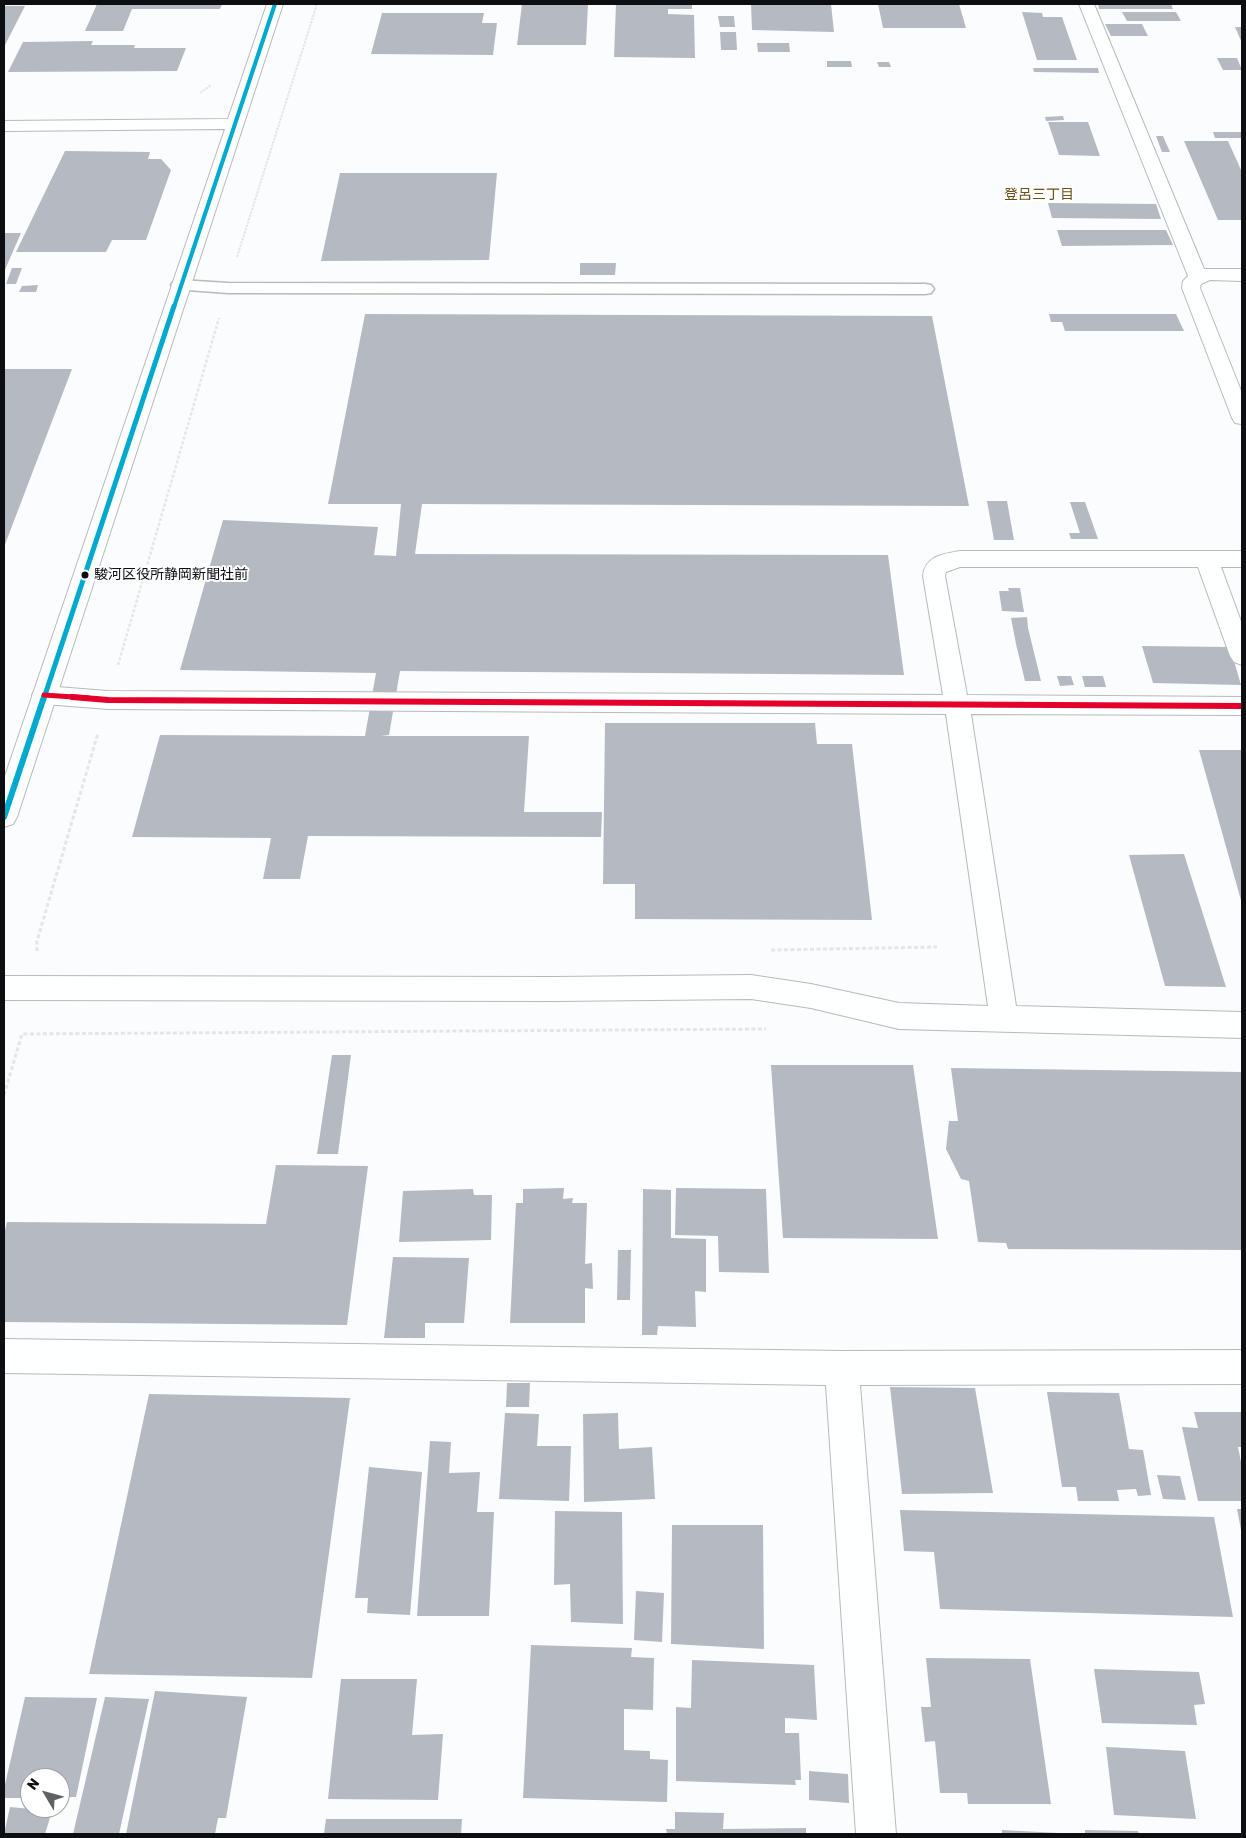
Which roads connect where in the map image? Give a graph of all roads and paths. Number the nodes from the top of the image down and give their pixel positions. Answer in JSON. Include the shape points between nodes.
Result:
{"nodes":[{"id":1,"x":275,"y":4,"type":"edge"},
{"id":2,"x":1086,"y":4,"type":"edge"},
{"id":3,"x":217,"y":81,"type":"dead end"},
{"id":4,"x":197,"y":95,"type":"dead end"},
{"id":5,"x":234,"y":124,"type":"junction"},
{"id":6,"x":4,"y":126,"type":"edge"},
{"id":7,"x":1242,"y":275,"type":"edge"},
{"id":8,"x":1198,"y":277,"type":"junction"},
{"id":9,"x":180,"y":285,"type":"junction"},
{"id":10,"x":925,"y":289,"type":"dead end"},
{"id":11,"x":1242,"y":418,"type":"edge"},
{"id":12,"x":1242,"y":559,"type":"edge"},
{"id":13,"x":1207,"y":560,"type":"junction"},
{"id":14,"x":1242,"y":656,"type":"edge"},
{"id":15,"x":44,"y":695,"type":"junction"},
{"id":16,"x":958,"y":706,"type":"junction"},
{"id":17,"x":1242,"y":706,"type":"edge"},
{"id":18,"x":4,"y":816,"type":"edge"},
{"id":19,"x":4,"y":988,"type":"edge"},
{"id":20,"x":1004,"y":1019,"type":"junction"},
{"id":21,"x":1242,"y":1025,"type":"edge"},
{"id":22,"x":771,"y":1029,"type":"dead end"},
{"id":23,"x":4,"y":1095,"type":"edge"},
{"id":24,"x":4,"y":1356,"type":"edge"},
{"id":25,"x":1242,"y":1367,"type":"edge"},
{"id":26,"x":842,"y":1368,"type":"junction"},
{"id":27,"x":876,"y":1834,"type":"edge"}],
"edges":[{"from":1,"to":5,"type":"street"},
{"from":2,"to":8,"type":"street"},
{"from":3,"to":4,"type":"path"},
{"from":5,"to":6,"type":"street"},
{"from":5,"to":9,"type":"street"},
{"from":7,"to":8,"type":"street","via":[[1206,274]]},
{"from":8,"to":11,"type":"street","via":[[1192,281],[1191,288]]},
{"from":9,"to":10,"type":"lane","via":[[228,288]]},
{"from":9,"to":15,"type":"street"},
{"from":12,"to":13,"type":"street"},
{"from":13,"to":14,"type":"street"},
{"from":13,"to":16,"type":"street","via":[[960,559],[944,562],[935,568],[934,576]]},
{"from":15,"to":16,"type":"street","via":[[108,700]]},
{"from":15,"to":18,"type":"street"},
{"from":16,"to":17,"type":"street"},
{"from":16,"to":20,"type":"street"},
{"from":19,"to":20,"type":"street","via":[[751,987],[811,996],[899,1016]]},
{"from":20,"to":21,"type":"street"},
{"from":22,"to":23,"type":"path","via":[[22,1034]]},
{"from":24,"to":26,"type":"street"},
{"from":25,"to":26,"type":"street"},
{"from":26,"to":27,"type":"street"}]}
